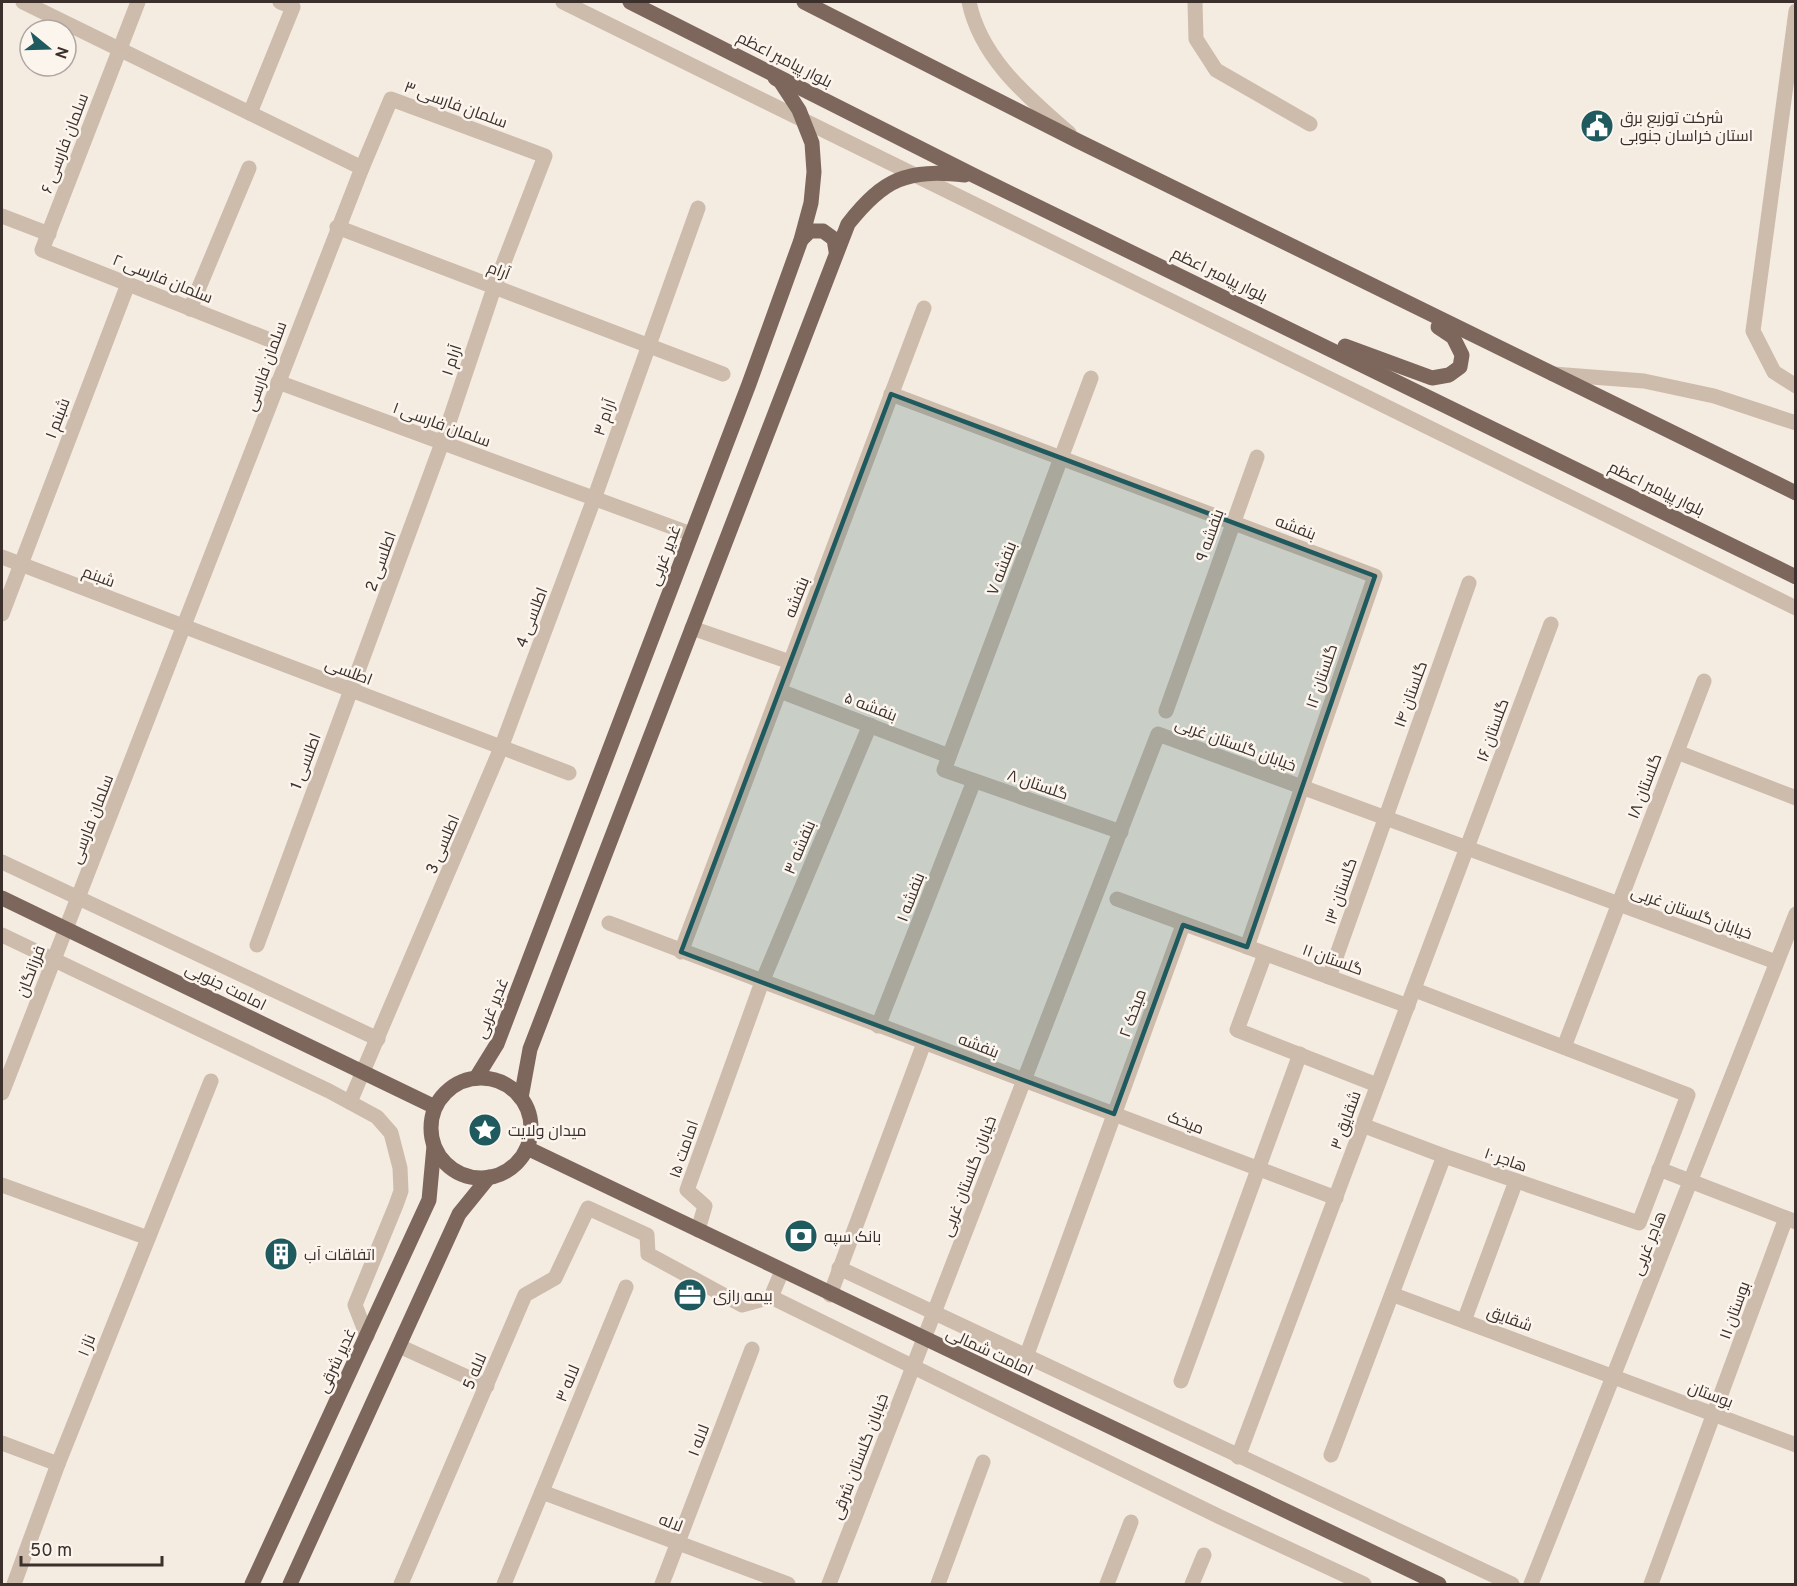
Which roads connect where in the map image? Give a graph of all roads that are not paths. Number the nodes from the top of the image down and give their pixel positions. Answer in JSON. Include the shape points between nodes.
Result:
{"nodes":[{"id":1,"x":23,"y":2,"type":"edge"},
{"id":2,"x":138,"y":2,"type":"edge"},
{"id":3,"x":563,"y":2,"type":"edge"},
{"id":4,"x":630,"y":2,"type":"edge"},
{"id":5,"x":804,"y":2,"type":"edge"},
{"id":6,"x":969,"y":2,"type":"edge"},
{"id":7,"x":1195,"y":2,"type":"edge"},
{"id":8,"x":287,"y":4,"type":"edge"},
{"id":9,"x":1796,"y":11,"type":"edge"},
{"id":10,"x":119,"y":49,"type":"junction"},
{"id":11,"x":742,"y":57,"type":"junction"},
{"id":12,"x":250,"y":113,"type":"junction"},
{"id":13,"x":802,"y":119,"type":"junction"},
{"id":14,"x":1310,"y":124,"type":"dead end"},
{"id":15,"x":1078,"y":141,"type":"junction"},
{"id":16,"x":545,"y":156,"type":"joint"},
{"id":17,"x":249,"y":168,"type":"dead end"},
{"id":18,"x":362,"y":168,"type":"junction"},
{"id":19,"x":915,"y":175,"type":"junction"},
{"id":20,"x":975,"y":176,"type":"junction"},
{"id":21,"x":698,"y":208,"type":"dead end"},
{"id":22,"x":2,"y":216,"type":"edge"},
{"id":23,"x":337,"y":227,"type":"junction"},
{"id":24,"x":49,"y":234,"type":"junction"},
{"id":25,"x":801,"y":240,"type":"junction"},
{"id":26,"x":42,"y":250,"type":"joint"},
{"id":27,"x":836,"y":251,"type":"junction"},
{"id":28,"x":128,"y":284,"type":"junction"},
{"id":29,"x":494,"y":288,"type":"junction"},
{"id":30,"x":1391,"y":296,"type":"junction"},
{"id":31,"x":924,"y":308,"type":"dead end"},
{"id":32,"x":190,"y":309,"type":"junction"},
{"id":33,"x":1266,"y":317,"type":"junction"},
{"id":34,"x":270,"y":340,"type":"dead end"},
{"id":35,"x":647,"y":346,"type":"junction"},
{"id":36,"x":723,"y":374,"type":"dead end"},
{"id":37,"x":1550,"y":374,"type":"junction"},
{"id":38,"x":1091,"y":378,"type":"dead end"},
{"id":39,"x":278,"y":382,"type":"junction"},
{"id":40,"x":1796,"y":386,"type":"edge"},
{"id":41,"x":891,"y":394,"type":"junction"},
{"id":42,"x":1796,"y":423,"type":"edge"},
{"id":43,"x":442,"y":443,"type":"junction"},
{"id":44,"x":1257,"y":457,"type":"dead end"},
{"id":45,"x":1061,"y":458,"type":"junction"},
{"id":46,"x":1796,"y":493,"type":"edge"},
{"id":47,"x":594,"y":499,"type":"junction"},
{"id":48,"x":1233,"y":522,"type":"junction"},
{"id":49,"x":691,"y":534,"type":"junction"},
{"id":50,"x":2,"y":557,"type":"edge"},
{"id":51,"x":20,"y":564,"type":"junction"},
{"id":52,"x":1375,"y":576,"type":"joint"},
{"id":53,"x":1796,"y":577,"type":"edge"},
{"id":54,"x":1469,"y":583,"type":"dead end"},
{"id":55,"x":1796,"y":608,"type":"edge"},
{"id":56,"x":2,"y":614,"type":"edge"},
{"id":57,"x":1551,"y":624,"type":"dead end"},
{"id":58,"x":184,"y":628,"type":"junction"},
{"id":59,"x":692,"y":628,"type":"junction"},
{"id":60,"x":790,"y":662,"type":"junction"},
{"id":61,"x":1704,"y":681,"type":"dead end"},
{"id":62,"x":351,"y":691,"type":"junction"},
{"id":63,"x":780,"y":691,"type":"junction"},
{"id":64,"x":1166,"y":711,"type":"dead end"},
{"id":65,"x":870,"y":725,"type":"junction"},
{"id":66,"x":501,"y":748,"type":"junction"},
{"id":67,"x":1677,"y":752,"type":"junction"},
{"id":68,"x":949,"y":756,"type":"junction"},
{"id":69,"x":944,"y":770,"type":"joint"},
{"id":70,"x":568,"y":773,"type":"dead end"},
{"id":71,"x":974,"y":781,"type":"junction"},
{"id":72,"x":1302,"y":787,"type":"junction"},
{"id":73,"x":1796,"y":798,"type":"edge"},
{"id":74,"x":1385,"y":818,"type":"junction"},
{"id":75,"x":1121,"y":832,"type":"junction"},
{"id":76,"x":1467,"y":848,"type":"junction"},
{"id":77,"x":2,"y":862,"type":"edge"},
{"id":78,"x":80,"y":897,"type":"junction"},
{"id":79,"x":2,"y":898,"type":"edge"},
{"id":80,"x":1117,"y":899,"type":"dead end"},
{"id":81,"x":1618,"y":904,"type":"junction"},
{"id":82,"x":1796,"y":914,"type":"edge"},
{"id":83,"x":609,"y":923,"type":"dead end"},
{"id":84,"x":1183,"y":925,"type":"junction"},
{"id":85,"x":66,"y":928,"type":"junction"},
{"id":86,"x":2,"y":935,"type":"edge"},
{"id":87,"x":257,"y":945,"type":"dead end"},
{"id":88,"x":1247,"y":947,"type":"junction"},
{"id":89,"x":681,"y":952,"type":"junction"},
{"id":90,"x":1265,"y":954,"type":"junction"},
{"id":91,"x":53,"y":960,"type":"junction"},
{"id":92,"x":1776,"y":962,"type":"junction"},
{"id":93,"x":1329,"y":977,"type":"junction"},
{"id":94,"x":762,"y":982,"type":"junction"},
{"id":95,"x":1415,"y":990,"type":"junction"},
{"id":96,"x":1408,"y":1006,"type":"junction"},
{"id":97,"x":878,"y":1026,"type":"junction"},
{"id":98,"x":378,"y":1040,"type":"junction"},
{"id":99,"x":924,"y":1043,"type":"junction"},
{"id":100,"x":1564,"y":1047,"type":"junction"},
{"id":101,"x":1300,"y":1054,"type":"junction"},
{"id":102,"x":364,"y":1073,"type":"junction"},
{"id":103,"x":729,"y":1073,"type":"joint"},
{"id":104,"x":476,"y":1078,"type":"junction"},
{"id":105,"x":211,"y":1081,"type":"dead end"},
{"id":106,"x":1025,"y":1081,"type":"junction"},
{"id":107,"x":1377,"y":1085,"type":"junction"},
{"id":108,"x":2,"y":1094,"type":"edge"},
{"id":109,"x":521,"y":1098,"type":"junction"},
{"id":110,"x":350,"y":1102,"type":"junction"},
{"id":111,"x":435,"y":1107,"type":"junction"},
{"id":112,"x":1114,"y":1114,"type":"junction"},
{"id":113,"x":1362,"y":1125,"type":"junction"},
{"id":114,"x":434,"y":1146,"type":"junction"},
{"id":115,"x":526,"y":1148,"type":"junction"},
{"id":116,"x":1444,"y":1156,"type":"junction"},
{"id":117,"x":1258,"y":1168,"type":"junction"},
{"id":118,"x":1659,"y":1169,"type":"junction"},
{"id":119,"x":489,"y":1177,"type":"junction"},
{"id":120,"x":1516,"y":1181,"type":"junction"},
{"id":121,"x":1691,"y":1182,"type":"junction"},
{"id":122,"x":2,"y":1185,"type":"edge"},
{"id":123,"x":1335,"y":1198,"type":"junction"},
{"id":124,"x":1791,"y":1220,"type":"edge"},
{"id":125,"x":698,"y":1230,"type":"junction"},
{"id":126,"x":148,"y":1238,"type":"junction"},
{"id":127,"x":838,"y":1268,"type":"junction"},
{"id":128,"x":782,"y":1271,"type":"junction"},
{"id":129,"x":626,"y":1287,"type":"dead end"},
{"id":130,"x":830,"y":1295,"type":"junction"},
{"id":131,"x":1394,"y":1295,"type":"junction"},
{"id":132,"x":771,"y":1297,"type":"junction"},
{"id":133,"x":934,"y":1315,"type":"junction"},
{"id":134,"x":1464,"y":1321,"type":"junction"},
{"id":135,"x":367,"y":1336,"type":"junction"},
{"id":136,"x":924,"y":1340,"type":"junction"},
{"id":137,"x":399,"y":1346,"type":"junction"},
{"id":138,"x":752,"y":1349,"type":"dead end"},
{"id":139,"x":1026,"y":1356,"type":"junction"},
{"id":140,"x":914,"y":1366,"type":"junction"},
{"id":141,"x":1613,"y":1376,"type":"junction"},
{"id":142,"x":1181,"y":1380,"type":"dead end"},
{"id":143,"x":487,"y":1386,"type":"junction"},
{"id":144,"x":1715,"y":1415,"type":"junction"},
{"id":145,"x":2,"y":1443,"type":"edge"},
{"id":146,"x":1796,"y":1445,"type":"edge"},
{"id":147,"x":1331,"y":1455,"type":"dead end"},
{"id":148,"x":1238,"y":1457,"type":"junction"},
{"id":149,"x":983,"y":1462,"type":"dead end"},
{"id":150,"x":58,"y":1464,"type":"junction"},
{"id":151,"x":542,"y":1492,"type":"junction"},
{"id":152,"x":1131,"y":1522,"type":"dead end"},
{"id":153,"x":678,"y":1544,"type":"junction"},
{"id":154,"x":1204,"y":1555,"type":"dead end"},
{"id":155,"x":14,"y":1584,"type":"edge"},
{"id":156,"x":252,"y":1584,"type":"edge"},
{"id":157,"x":290,"y":1584,"type":"edge"},
{"id":158,"x":401,"y":1584,"type":"edge"},
{"id":159,"x":504,"y":1584,"type":"edge"},
{"id":160,"x":662,"y":1584,"type":"edge"},
{"id":161,"x":788,"y":1584,"type":"edge"},
{"id":162,"x":829,"y":1584,"type":"edge"},
{"id":163,"x":938,"y":1584,"type":"edge"},
{"id":164,"x":1107,"y":1584,"type":"edge"},
{"id":165,"x":1192,"y":1584,"type":"edge"},
{"id":166,"x":1364,"y":1584,"type":"edge"},
{"id":167,"x":1439,"y":1584,"type":"edge"},
{"id":168,"x":1512,"y":1584,"type":"edge"},
{"id":169,"x":1531,"y":1584,"type":"edge"},
{"id":170,"x":1650,"y":1584,"type":"edge"}],
"edges":[{"from":1,"to":10,"type":"street"},
{"from":2,"to":10,"type":"street","name":"سلمان فارسی ۶"},
{"from":3,"to":13,"type":"street"},
{"from":4,"to":11,"type":"main road","name":"بلوار پیامبر اعظم"},
{"from":5,"to":15,"type":"main road"},
{"from":6,"to":15,"type":"street","via":[[987,47],[1014,85]]},
{"from":7,"to":14,"type":"street","via":[[1196,39],[1216,70]]},
{"from":8,"to":12,"type":"street"},
{"from":9,"to":40,"type":"street","via":[[1753,331],[1774,372]]},
{"from":10,"to":12,"type":"street"},
{"from":10,"to":24,"type":"street","name":"سلمان فارسی ۶"},
{"from":11,"to":13,"type":"main road","name":"غدیر غربی","via":[[780,81]]},
{"from":11,"to":20,"type":"main road","name":"بلوار پیامبر اعظم"},
{"from":12,"to":18,"type":"street"},
{"from":13,"to":19,"type":"street"},
{"from":13,"to":25,"type":"main road","name":"غدیر غربی","via":[[812,143],[814,172]]},
{"from":15,"to":30,"type":"main road"},
{"from":16,"to":18,"type":"street","name":"سلمان فارسی ۳","via":[[391,99]]},
{"from":16,"to":29,"type":"street","name":"آرام ۱"},
{"from":17,"to":32,"type":"street"},
{"from":18,"to":23,"type":"street","name":"سلمان فارسی"},
{"from":19,"to":20,"type":"main road","via":[[929,171]]},
{"from":19,"to":27,"type":"main road","via":[[869,197],[848,224]]},
{"from":19,"to":55,"type":"street"},
{"from":20,"to":33,"type":"main road","name":"بلوار پیامبر اعظم"},
{"from":21,"to":35,"type":"street","name":"آرام ۳"},
{"from":22,"to":24,"type":"street"},
{"from":23,"to":29,"type":"street","name":"آرام"},
{"from":23,"to":39,"type":"street","name":"سلمان فارسی"},
{"from":24,"to":26,"type":"street","name":"سلمان فارسی ۶"},
{"from":25,"to":27,"type":"main road","via":[[810,231],[823,231],[834,238]]},
{"from":25,"to":49,"type":"main road","name":"غدیر غربی"},
{"from":26,"to":28,"type":"street","name":"سلمان فارسی ۲"},
{"from":27,"to":59,"type":"main road"},
{"from":28,"to":32,"type":"street","name":"سلمان فارسی ۲"},
{"from":28,"to":51,"type":"street","name":"شبنم ۱"},
{"from":29,"to":35,"type":"street","name":"آرام"},
{"from":29,"to":43,"type":"street","name":"آرام ۱"},
{"from":30,"to":33,"type":"main road","via":[[1453,337],[1462,355],[1460,367],[1449,375],[1432,378]]},
{"from":30,"to":37,"type":"main road"},
{"from":31,"to":41,"type":"street"},
{"from":32,"to":34,"type":"street","name":"سلمان فارسی ۲"},
{"from":33,"to":53,"type":"main road","name":"بلوار پیامبر اعظم"},
{"from":35,"to":36,"type":"street","name":"آرام"},
{"from":35,"to":47,"type":"street","name":"آرام ۳"},
{"from":37,"to":42,"type":"street","via":[[1644,381],[1714,396]]},
{"from":37,"to":46,"type":"main road"},
{"from":38,"to":45,"type":"street","name":"بنفشه ۷"},
{"from":39,"to":43,"type":"street","name":"سلمان فارسی ۱"},
{"from":39,"to":58,"type":"street","name":"سلمان فارسی"},
{"from":41,"to":45,"type":"street","name":"بنفشه"},
{"from":41,"to":60,"type":"street","name":"بنفشه"},
{"from":43,"to":47,"type":"street","name":"سلمان فارسی ۱"},
{"from":43,"to":62,"type":"street","name":"اطلسی 2"},
{"from":44,"to":48,"type":"street","name":"بنفشه ۹"},
{"from":45,"to":48,"type":"street","name":"بنفشه"},
{"from":45,"to":68,"type":"street","name":"بنفشه ۷"},
{"from":47,"to":49,"type":"street","name":"سلمان فارسی ۱"},
{"from":47,"to":66,"type":"street","name":"اطلسی 4"},
{"from":48,"to":52,"type":"street","name":"بنفشه"},
{"from":48,"to":64,"type":"street","name":"بنفشه ۹"},
{"from":49,"to":104,"type":"main road","name":"غدیر غربی","via":[[497,1044]]},
{"from":50,"to":51,"type":"street","name":"شبنم"},
{"from":51,"to":56,"type":"street","name":"شبنم ۱"},
{"from":51,"to":58,"type":"street","name":"شبنم"},
{"from":52,"to":72,"type":"street","name":"گلستان ۱۲"},
{"from":54,"to":74,"type":"street","name":"گلستان ۱۴"},
{"from":57,"to":76,"type":"street","name":"گلستان ۱۶"},
{"from":58,"to":62,"type":"street","name":"اطلسی"},
{"from":58,"to":78,"type":"street","name":"سلمان فارسی"},
{"from":59,"to":60,"type":"street"},
{"from":59,"to":109,"type":"main road","via":[[530,1049]]},
{"from":60,"to":63,"type":"street","name":"بنفشه"},
{"from":61,"to":67,"type":"street","name":"گلستان ۱۸"},
{"from":62,"to":66,"type":"street","name":"اطلسی"},
{"from":62,"to":87,"type":"street","name":"اطلسی 1"},
{"from":63,"to":65,"type":"street","name":"بنفشه ۵"},
{"from":63,"to":89,"type":"street","name":"بنفشه"},
{"from":65,"to":68,"type":"street","name":"بنفشه ۵"},
{"from":65,"to":94,"type":"street","name":"بنفشه ۳"},
{"from":66,"to":70,"type":"street","name":"اطلسی"},
{"from":66,"to":98,"type":"street","name":"اطلسی 3"},
{"from":67,"to":73,"type":"street"},
{"from":67,"to":81,"type":"street","name":"گلستان ۱۸"},
{"from":68,"to":69,"type":"street","name":"بنفشه ۷"},
{"from":69,"to":71,"type":"street","name":"گلستان ۸"},
{"from":71,"to":75,"type":"street","name":"گلستان ۸"},
{"from":71,"to":97,"type":"street","name":"بنفشه ۱"},
{"from":72,"to":74,"type":"street","name":"خیابان گلستان غربی"},
{"from":72,"to":75,"type":"street","name":"خیابان گلستان غربی","via":[[1158,734]]},
{"from":72,"to":88,"type":"street"},
{"from":74,"to":76,"type":"street","name":"خیابان گلستان غربی"},
{"from":74,"to":93,"type":"street","name":"گلستان ۱۳"},
{"from":75,"to":106,"type":"street","name":"خیابان گلستان غربی"},
{"from":76,"to":81,"type":"street","name":"خیابان گلستان غربی"},
{"from":76,"to":95,"type":"street","name":"گلستان ۱۶"},
{"from":77,"to":78,"type":"street"},
{"from":78,"to":85,"type":"street","name":"سلمان فارسی"},
{"from":78,"to":98,"type":"street"},
{"from":79,"to":85,"type":"main road","name":"امامت جنوبی"},
{"from":80,"to":84,"type":"street","name":"گلستان ۱۱"},
{"from":81,"to":92,"type":"street","name":"خیابان گلستان غربی"},
{"from":81,"to":100,"type":"street","name":"گلستان ۱۸"},
{"from":82,"to":92,"type":"street","name":"هاجر غربی"},
{"from":83,"to":89,"type":"street"},
{"from":84,"to":88,"type":"street","name":"گلستان ۱۱"},
{"from":84,"to":112,"type":"street","name":"میخک ۲"},
{"from":85,"to":91,"type":"street","name":"فرزانگان"},
{"from":85,"to":102,"type":"main road","name":"امامت جنوبی"},
{"from":86,"to":91,"type":"street"},
{"from":88,"to":90,"type":"street","name":"گلستان ۱۱"},
{"from":89,"to":94,"type":"street","name":"بنفشه"},
{"from":90,"to":93,"type":"street","name":"گلستان ۱۱"},
{"from":90,"to":101,"type":"street","via":[[1237,1030]]},
{"from":91,"to":108,"type":"street","name":"فرزانگان"},
{"from":91,"to":110,"type":"street"},
{"from":92,"to":121,"type":"street","name":"هاجر غربی"},
{"from":93,"to":96,"type":"street","name":"گلستان ۱۱"},
{"from":94,"to":97,"type":"street","name":"بنفشه"},
{"from":94,"to":103,"type":"street","name":"بنفشه ۳"},
{"from":95,"to":96,"type":"street","name":"شقایق ۳"},
{"from":95,"to":100,"type":"street"},
{"from":96,"to":107,"type":"street","name":"شقایق ۳"},
{"from":97,"to":99,"type":"street","name":"بنفشه"},
{"from":98,"to":102,"type":"street","name":"اطلسی 3"},
{"from":99,"to":106,"type":"street","name":"بنفشه"},
{"from":99,"to":127,"type":"street"},
{"from":100,"to":118,"type":"street","via":[[1688,1095]]},
{"from":101,"to":107,"type":"street"},
{"from":101,"to":117,"type":"street"},
{"from":102,"to":110,"type":"street","name":"اطلسی 3"},
{"from":102,"to":111,"type":"main road","name":"امامت جنوبی"},
{"from":103,"to":125,"type":"street","name":"امامت ۱۵","via":[[687,1190],[705,1206]]},
{"from":104,"to":109,"type":"main road","via":[[501,1082]]},
{"from":104,"to":111,"type":"main road","via":[[452,1087]]},
{"from":105,"to":126,"type":"street","name":"ناز ۱"},
{"from":106,"to":112,"type":"street","name":"میخک"},
{"from":106,"to":133,"type":"street","name":"خیابان گلستان غربی"},
{"from":107,"to":113,"type":"street","name":"شقایق ۳"},
{"from":109,"to":115,"type":"main road","via":[[530,1123]]},
{"from":110,"to":135,"type":"street","via":[[377,1117],[391,1133],[400,1168],[401,1191],[355,1305]]},
{"from":111,"to":114,"type":"main road","via":[[431,1133]]},
{"from":112,"to":117,"type":"street","name":"میخک"},
{"from":112,"to":139,"type":"street","name":"میخک ۲"},
{"from":113,"to":116,"type":"street","name":"هاجر ۱۰"},
{"from":113,"to":123,"type":"street","name":"شقایق ۳"},
{"from":114,"to":119,"type":"main road","via":[[449,1167],[460,1174]]},
{"from":114,"to":135,"type":"main road","name":"غدیر شرقی","via":[[429,1200]]},
{"from":115,"to":119,"type":"main road","via":[[510,1169]]},
{"from":115,"to":125,"type":"main road","name":"امامت شمالی"},
{"from":116,"to":120,"type":"street","name":"هاجر ۱۰"},
{"from":116,"to":131,"type":"street"},
{"from":117,"to":123,"type":"street","name":"میخک"},
{"from":117,"to":142,"type":"street"},
{"from":118,"to":120,"type":"street","name":"هاجر ۱۰","via":[[1639,1223]]},
{"from":118,"to":121,"type":"street"},
{"from":119,"to":137,"type":"main road","via":[[459,1214]]},
{"from":120,"to":134,"type":"street"},
{"from":121,"to":124,"type":"street"},
{"from":121,"to":141,"type":"street","name":"هاجر غربی"},
{"from":122,"to":126,"type":"street"},
{"from":123,"to":148,"type":"street","name":"شقایق ۳"},
{"from":124,"to":144,"type":"street","name":"بوستان ۱۱"},
{"from":125,"to":128,"type":"main road","name":"امامت شمالی"},
{"from":126,"to":150,"type":"street","name":"ناز ۱"},
{"from":127,"to":130,"type":"street"},
{"from":127,"to":133,"type":"street"},
{"from":128,"to":130,"type":"main road","name":"امامت شمالی"},
{"from":128,"to":132,"type":"street"},
{"from":129,"to":151,"type":"street","name":"لاله ۳"},
{"from":130,"to":136,"type":"main road","name":"امامت شمالی"},
{"from":131,"to":134,"type":"street","name":"شقایق"},
{"from":131,"to":147,"type":"street"},
{"from":132,"to":140,"type":"street"},
{"from":132,"to":143,"type":"street","name":"لاله 5","via":[[742,1305],[648,1254],[647,1235],[588,1208],[555,1278],[525,1295]]},
{"from":133,"to":136,"type":"street","name":"خیابان گلستان غربی"},
{"from":133,"to":139,"type":"street"},
{"from":134,"to":141,"type":"street","name":"شقایق"},
{"from":135,"to":156,"type":"main road","name":"غدیر شرقی"},
{"from":136,"to":140,"type":"street","name":"خیابان گلستان شرقی"},
{"from":136,"to":167,"type":"main road","name":"امامت شمالی"},
{"from":137,"to":143,"type":"street"},
{"from":137,"to":157,"type":"main road"},
{"from":138,"to":153,"type":"street","name":"لاله ۱"},
{"from":139,"to":148,"type":"street"},
{"from":140,"to":162,"type":"street","name":"خیابان گلستان شرقی"},
{"from":140,"to":166,"type":"street"},
{"from":141,"to":144,"type":"street","name":"بوستان"},
{"from":141,"to":169,"type":"street","name":"هاجر غربی"},
{"from":143,"to":158,"type":"street","name":"لاله 5"},
{"from":144,"to":146,"type":"street","name":"بوستان"},
{"from":144,"to":170,"type":"street","name":"بوستان ۱۱"},
{"from":145,"to":150,"type":"street"},
{"from":148,"to":168,"type":"street"},
{"from":149,"to":163,"type":"street"},
{"from":150,"to":155,"type":"street","name":"ناز ۱"},
{"from":151,"to":153,"type":"street","name":"لاله"},
{"from":151,"to":159,"type":"street","name":"لاله ۳"},
{"from":152,"to":164,"type":"street"},
{"from":153,"to":160,"type":"street","name":"لاله ۱"},
{"from":153,"to":161,"type":"street","name":"لاله"},
{"from":154,"to":165,"type":"street"}]}
